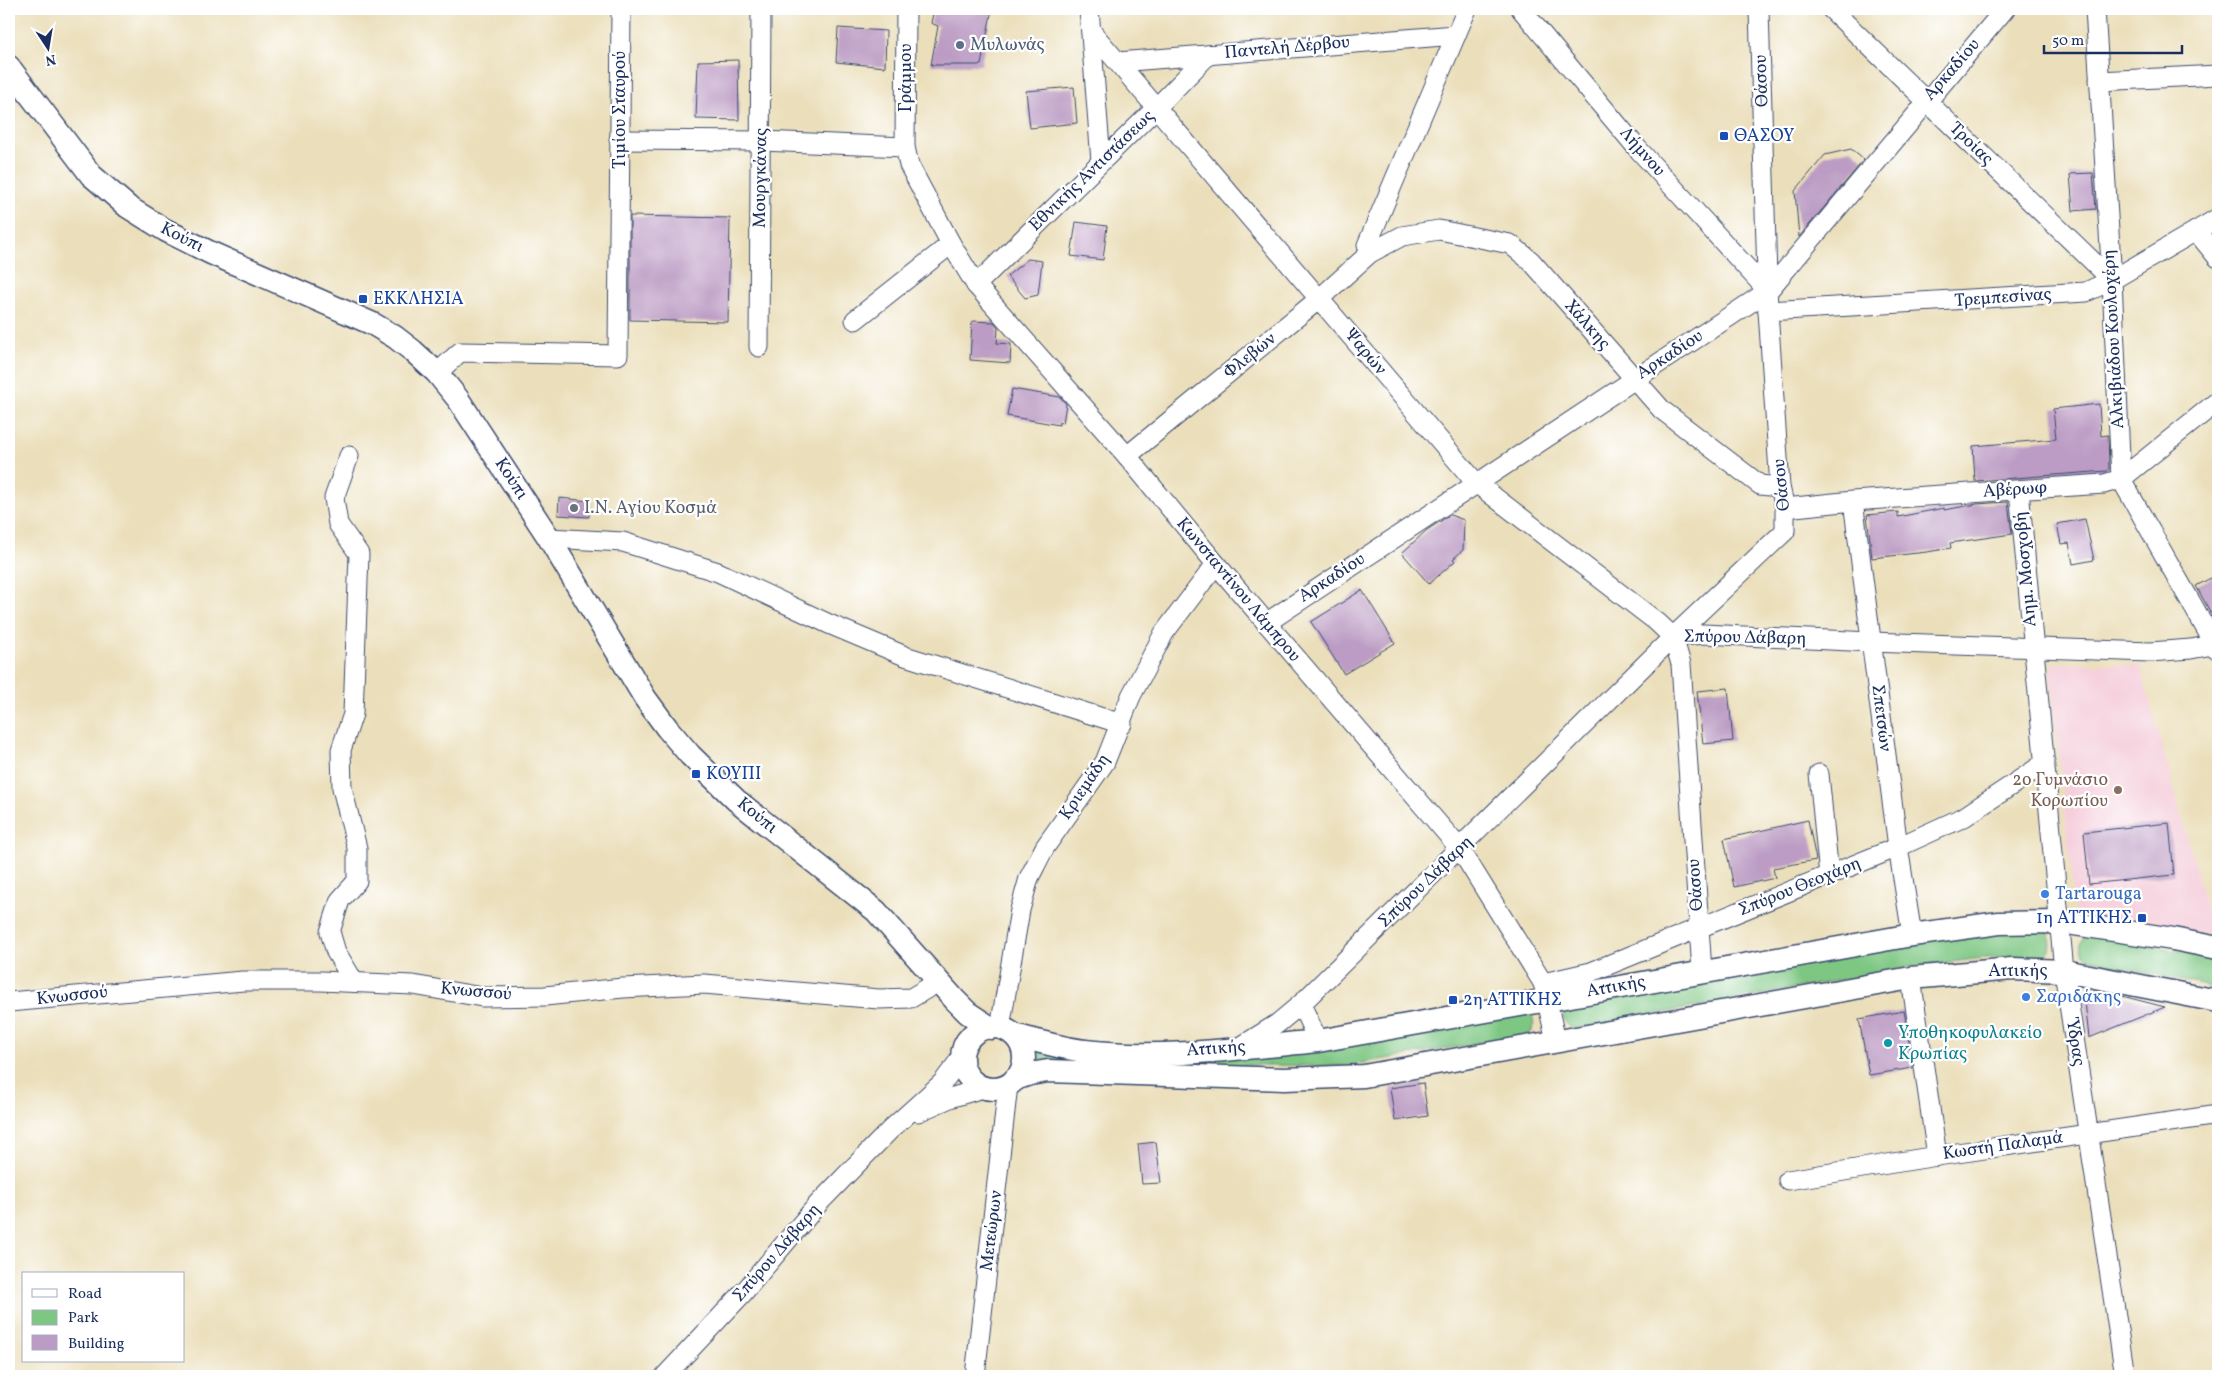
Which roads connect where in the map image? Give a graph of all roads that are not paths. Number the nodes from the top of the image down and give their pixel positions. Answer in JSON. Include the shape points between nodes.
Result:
{"nodes":[{"id":1,"x":622,"y":9,"type":"edge"},
{"id":2,"x":761,"y":9,"type":"edge"},
{"id":3,"x":906,"y":9,"type":"edge"},
{"id":4,"x":1089,"y":9,"type":"edge"},
{"id":5,"x":1467,"y":9,"type":"edge"},
{"id":6,"x":1521,"y":9,"type":"edge"},
{"id":7,"x":1760,"y":9,"type":"edge"},
{"id":8,"x":1831,"y":9,"type":"edge"},
{"id":9,"x":2005,"y":9,"type":"edge"},
{"id":10,"x":2095,"y":9,"type":"edge"},
{"id":11,"x":1091,"y":31,"type":"junction"},
{"id":12,"x":1456,"y":35,"type":"junction"},
{"id":13,"x":1208,"y":55,"type":"junction"},
{"id":14,"x":1118,"y":62,"type":"junction"},
{"id":15,"x":9,"y":67,"type":"edge"},
{"id":16,"x":2218,"y":75,"type":"edge"},
{"id":17,"x":2099,"y":81,"type":"junction"},
{"id":18,"x":1926,"y":100,"type":"junction"},
{"id":19,"x":1157,"y":107,"type":"junction"},
{"id":20,"x":619,"y":140,"type":"junction"},
{"id":21,"x":762,"y":141,"type":"junction"},
{"id":22,"x":905,"y":147,"type":"junction"},
{"id":23,"x":1101,"y":161,"type":"junction"},
{"id":24,"x":2218,"y":218,"type":"edge"},
{"id":25,"x":2196,"y":231,"type":"junction"},
{"id":26,"x":950,"y":244,"type":"junction"},
{"id":27,"x":1370,"y":253,"type":"junction"},
{"id":28,"x":2218,"y":258,"type":"edge"},
{"id":29,"x":2112,"y":280,"type":"junction"},
{"id":30,"x":976,"y":285,"type":"junction"},
{"id":31,"x":1768,"y":291,"type":"junction"},
{"id":32,"x":1319,"y":299,"type":"junction"},
{"id":33,"x":1768,"y":311,"type":"junction"},
{"id":34,"x":855,"y":320,"type":"dead end"},
{"id":35,"x":759,"y":347,"type":"dead end"},
{"id":36,"x":437,"y":373,"type":"junction"},
{"id":37,"x":1634,"y":379,"type":"junction"},
{"id":38,"x":2218,"y":402,"type":"edge"},
{"id":39,"x":349,"y":456,"type":"dead end"},
{"id":40,"x":1127,"y":456,"type":"junction"},
{"id":41,"x":2121,"y":479,"type":"junction"},
{"id":42,"x":1476,"y":483,"type":"junction"},
{"id":43,"x":1780,"y":487,"type":"junction"},
{"id":44,"x":2019,"y":490,"type":"junction"},
{"id":45,"x":1853,"y":501,"type":"junction"},
{"id":46,"x":1785,"y":508,"type":"junction"},
{"id":47,"x":549,"y":538,"type":"junction"},
{"id":48,"x":1216,"y":564,"type":"junction"},
{"id":49,"x":1266,"y":623,"type":"junction"},
{"id":50,"x":1673,"y":637,"type":"junction"},
{"id":51,"x":1871,"y":642,"type":"junction"},
{"id":52,"x":2218,"y":646,"type":"edge"},
{"id":53,"x":2033,"y":648,"type":"junction"},
{"id":54,"x":1122,"y":724,"type":"junction"},
{"id":55,"x":2044,"y":763,"type":"junction"},
{"id":56,"x":1819,"y":774,"type":"dead end"},
{"id":57,"x":1898,"y":847,"type":"junction"},
{"id":58,"x":1460,"y":849,"type":"junction"},
{"id":59,"x":1829,"y":876,"type":"junction"},
{"id":60,"x":2061,"y":922,"type":"junction"},
{"id":61,"x":1699,"y":929,"type":"junction"},
{"id":62,"x":1912,"y":935,"type":"junction"},
{"id":63,"x":2218,"y":948,"type":"edge"},
{"id":64,"x":2064,"y":971,"type":"junction"},
{"id":65,"x":1702,"y":972,"type":"junction"},
{"id":66,"x":1911,"y":978,"type":"junction"},
{"id":67,"x":354,"y":982,"type":"junction"},
{"id":68,"x":938,"y":982,"type":"junction"},
{"id":69,"x":1545,"y":992,"type":"junction"},
{"id":70,"x":2218,"y":1001,"type":"edge"},
{"id":71,"x":9,"y":1002,"type":"edge"},
{"id":72,"x":1301,"y":1004,"type":"junction"},
{"id":73,"x":1002,"y":1030,"type":"junction"},
{"id":74,"x":1318,"y":1041,"type":"junction"},
{"id":75,"x":1556,"y":1041,"type":"junction"},
{"id":76,"x":1237,"y":1049,"type":"junction"},
{"id":77,"x":962,"y":1053,"type":"junction"},
{"id":78,"x":1012,"y":1082,"type":"junction"},
{"id":79,"x":983,"y":1088,"type":"junction"},
{"id":80,"x":2218,"y":1115,"type":"edge"},
{"id":81,"x":890,"y":1130,"type":"junction"},
{"id":82,"x":2089,"y":1134,"type":"junction"},
{"id":83,"x":1937,"y":1156,"type":"junction"},
{"id":84,"x":1788,"y":1180,"type":"dead end"},
{"id":85,"x":665,"y":1376,"type":"edge"},
{"id":86,"x":975,"y":1376,"type":"edge"},
{"id":87,"x":2125,"y":1376,"type":"edge"}],
"edges":[{"from":1,"to":20,"type":"street","name":"Τιμίου Σταυρού"},
{"from":2,"to":21,"type":"street","name":"Μουργκάνας"},
{"from":3,"to":22,"type":"street","name":"Γράμμου"},
{"from":4,"to":11,"type":"street"},
{"from":5,"to":12,"type":"street"},
{"from":6,"to":31,"type":"street","name":"Λήμνου","via":[[1638,148]]},
{"from":7,"to":31,"type":"street","name":"Θάσου"},
{"from":8,"to":18,"type":"street","name":"Τροίας"},
{"from":9,"to":18,"type":"street","name":"Αρκαδίου"},
{"from":10,"to":17,"type":"street","name":"Αλκιβιάδου Κουλοχέρη"},
{"from":11,"to":14,"type":"street","name":"Ψαρών"},
{"from":11,"to":23,"type":"street"},
{"from":12,"to":13,"type":"street","name":"Παντελή Δέρβου"},
{"from":12,"to":27,"type":"street","via":[[1367,245]]},
{"from":13,"to":14,"type":"street","name":"Παντελή Δέρβου"},
{"from":13,"to":19,"type":"street","name":"Εθνικής Αντιστάσεως"},
{"from":14,"to":19,"type":"street","name":"Ψαρών"},
{"from":15,"to":36,"type":"main road","name":"Κούπι","via":[[91,175],[128,207],[204,249],[373,324],[395,336]]},
{"from":16,"to":17,"type":"street"},
{"from":17,"to":29,"type":"street","name":"Αλκιβιάδου Κουλοχέρη"},
{"from":18,"to":29,"type":"street","name":"Τροίας"},
{"from":18,"to":31,"type":"street","name":"Αρκαδίου"},
{"from":19,"to":23,"type":"street","name":"Εθνικής Αντιστάσεως"},
{"from":19,"to":32,"type":"street","name":"Ψαρών"},
{"from":20,"to":21,"type":"street"},
{"from":20,"to":36,"type":"street","name":"Τιμίου Σταυρού","via":[[618,355],[460,352]]},
{"from":21,"to":22,"type":"street"},
{"from":21,"to":35,"type":"street","name":"Μουργκάνας"},
{"from":22,"to":26,"type":"street","name":"Κωνσταντίνου Λάμπρου","via":[[909,166]]},
{"from":23,"to":30,"type":"street","name":"Εθνικής Αντιστάσεως"},
{"from":24,"to":25,"type":"street","name":"Τρεμπεσίνας"},
{"from":25,"to":28,"type":"street"},
{"from":25,"to":29,"type":"street","name":"Τρεμπεσίνας"},
{"from":26,"to":30,"type":"street","name":"Κωνσταντίνου Λάμπρου"},
{"from":26,"to":34,"type":"street"},
{"from":27,"to":32,"type":"street","name":"Φλεβών"},
{"from":27,"to":37,"type":"street","name":"Χάλκης","via":[[1402,236],[1439,230],[1510,244],[1531,261]]},
{"from":29,"to":33,"type":"street","name":"Τρεμπεσίνας","via":[[2086,292]]},
{"from":29,"to":41,"type":"street","name":"Αλκιβιάδου Κουλοχέρη"},
{"from":30,"to":40,"type":"street","name":"Κωνσταντίνου Λάμπρου"},
{"from":31,"to":33,"type":"street","name":"Θάσου"},
{"from":31,"to":37,"type":"street","name":"Αρκαδίου"},
{"from":32,"to":40,"type":"street","name":"Φλεβών"},
{"from":32,"to":42,"type":"street","name":"Ψαρών"},
{"from":33,"to":43,"type":"street","name":"Θάσου"},
{"from":36,"to":47,"type":"main road","name":"Κούπι","via":[[458,399]]},
{"from":37,"to":42,"type":"street","name":"Αρκαδίου"},
{"from":37,"to":43,"type":"street","name":"Χάλκης","via":[[1662,410],[1760,484]]},
{"from":38,"to":41,"type":"street","name":"Αβέρωφ"},
{"from":39,"to":67,"type":"street","via":[[334,498],[338,524],[359,554],[353,714],[341,750],[342,788],[357,848],[357,881],[340,900],[330,932],[336,952]]},
{"from":40,"to":48,"type":"street","name":"Κωνσταντίνου Λάμπρου"},
{"from":41,"to":44,"type":"street","name":"Αβέρωφ","via":[[2104,484]]},
{"from":41,"to":52,"type":"street","name":"Αλκιβιάδου Κουλοχέρη"},
{"from":42,"to":49,"type":"street","name":"Αρκαδίου"},
{"from":42,"to":50,"type":"street","name":"Ψαρών"},
{"from":43,"to":46,"type":"street","name":"Θάσου"},
{"from":44,"to":45,"type":"street","name":"Αβέρωφ"},
{"from":44,"to":53,"type":"street","name":"Αημ. Μοσχοβή"},
{"from":45,"to":46,"type":"street","name":"Αβέρωφ"},
{"from":45,"to":51,"type":"street","name":"Σπετσών"},
{"from":46,"to":50,"type":"street","name":"Θάσου","via":[[1785,531]]},
{"from":47,"to":54,"type":"street","via":[[623,542],[718,572],[905,656]]},
{"from":47,"to":68,"type":"main road","name":"Κούπι","via":[[645,698],[690,755],[736,800],[876,910]]},
{"from":48,"to":49,"type":"street","name":"Κωνσταντίνου Λάμπρου"},
{"from":48,"to":54,"type":"street","name":"Κριεμάδη","via":[[1164,633],[1131,696]]},
{"from":49,"to":58,"type":"street","name":"Κωνσταντίνου Λάμπρου"},
{"from":50,"to":51,"type":"street","name":"Σπύρου Δάβαρη","via":[[1703,634]]},
{"from":50,"to":58,"type":"street","name":"Σπύρου Δάβαρη"},
{"from":50,"to":61,"type":"street","name":"Θάσου","via":[[1681,664]]},
{"from":51,"to":53,"type":"street","name":"Σπύρου Δάβαρη"},
{"from":51,"to":57,"type":"street","name":"Σπετσών"},
{"from":52,"to":53,"type":"street","name":"Σπύρου Δάβαρη","via":[[2150,652]]},
{"from":53,"to":55,"type":"street","name":"Ύδρας"},
{"from":54,"to":73,"type":"street","name":"Κριεμάδη","via":[[1105,762],[1045,847],[1029,878],[1020,910]]},
{"from":55,"to":57,"type":"street","name":"Σπύρου Θεοχάρη","via":[[1964,817]]},
{"from":55,"to":60,"type":"street","name":"Ύδρας"},
{"from":56,"to":59,"type":"street"},
{"from":57,"to":59,"type":"street","name":"Σπύρου Θεοχάρη"},
{"from":57,"to":62,"type":"street","name":"Σπετσών"},
{"from":58,"to":69,"type":"street","name":"Κωνσταντίνου Λάμπρου"},
{"from":58,"to":72,"type":"street","name":"Σπύρου Δάβαρη"},
{"from":59,"to":61,"type":"street","name":"Σπύρου Θεοχάρη"},
{"from":60,"to":62,"type":"main road","name":"Αττικής","via":[[1999,923]]},
{"from":60,"to":63,"type":"main road","name":"Αττικής","via":[[2173,938]]},
{"from":60,"to":64,"type":"street","name":"Ύδρας"},
{"from":61,"to":65,"type":"street","name":"Θάσου"},
{"from":61,"to":69,"type":"street","name":"Σπύρου Θεοχάρη"},
{"from":62,"to":65,"type":"main road","name":"Αττικής"},
{"from":64,"to":66,"type":"main road","name":"Αττικής","via":[[2012,969]]},
{"from":64,"to":70,"type":"main road","name":"Αττικής"},
{"from":64,"to":82,"type":"street","name":"Ύδρας"},
{"from":65,"to":69,"type":"main road","name":"Αττικής"},
{"from":66,"to":75,"type":"main road","name":"Αττικής"},
{"from":66,"to":83,"type":"street"},
{"from":67,"to":68,"type":"street","name":"Κνωσσού","via":[[413,985],[482,997],[545,996],[704,984],[879,999],[911,998]]},
{"from":67,"to":71,"type":"street","name":"Κνωσσού","via":[[243,981]]},
{"from":68,"to":73,"type":"main road","via":[[968,1013]]},
{"from":68,"to":77,"type":"main road","via":[[957,1018]]},
{"from":69,"to":74,"type":"main road","name":"Αττικής"},
{"from":69,"to":75,"type":"street","name":"Κωνσταντίνου Λάμπρου"},
{"from":72,"to":74,"type":"street"},
{"from":72,"to":76,"type":"street","name":"Σπύρου Δάβαρη","via":[[1277,1024]]},
{"from":73,"to":76,"type":"main road","name":"Αττικής","via":[[1085,1051],[1138,1054]]},
{"from":73,"to":77,"type":"main road","via":[[982,1029],[974,1034]]},
{"from":73,"to":78,"type":"main road","via":[[1019,1042],[1024,1057],[1023,1065]]},
{"from":74,"to":76,"type":"main road","name":"Αττικής"},
{"from":75,"to":78,"type":"main road","name":"Αττικής","via":[[1364,1076],[1284,1079],[1048,1071]]},
{"from":77,"to":79,"type":"main road","via":[[963,1068],[974,1083]]},
{"from":77,"to":81,"type":"street","name":"Σπύρου Δάβαρη","via":[[943,1082]]},
{"from":78,"to":79,"type":"main road","via":[[996,1089]]},
{"from":78,"to":86,"type":"street","name":"Μετεώρων"},
{"from":79,"to":81,"type":"street","name":"Σπύρου Δάβαρη","via":[[915,1113]]},
{"from":80,"to":82,"type":"street","name":"Κωστή Παλαμά"},
{"from":81,"to":85,"type":"street","name":"Σπύρου Δάβαρη","via":[[818,1204],[743,1293]]},
{"from":82,"to":83,"type":"street","name":"Κωστή Παλαμά"},
{"from":82,"to":87,"type":"street","name":"Ύδρας"},
{"from":83,"to":84,"type":"street","name":"Κωστή Παλαμά"}]}
